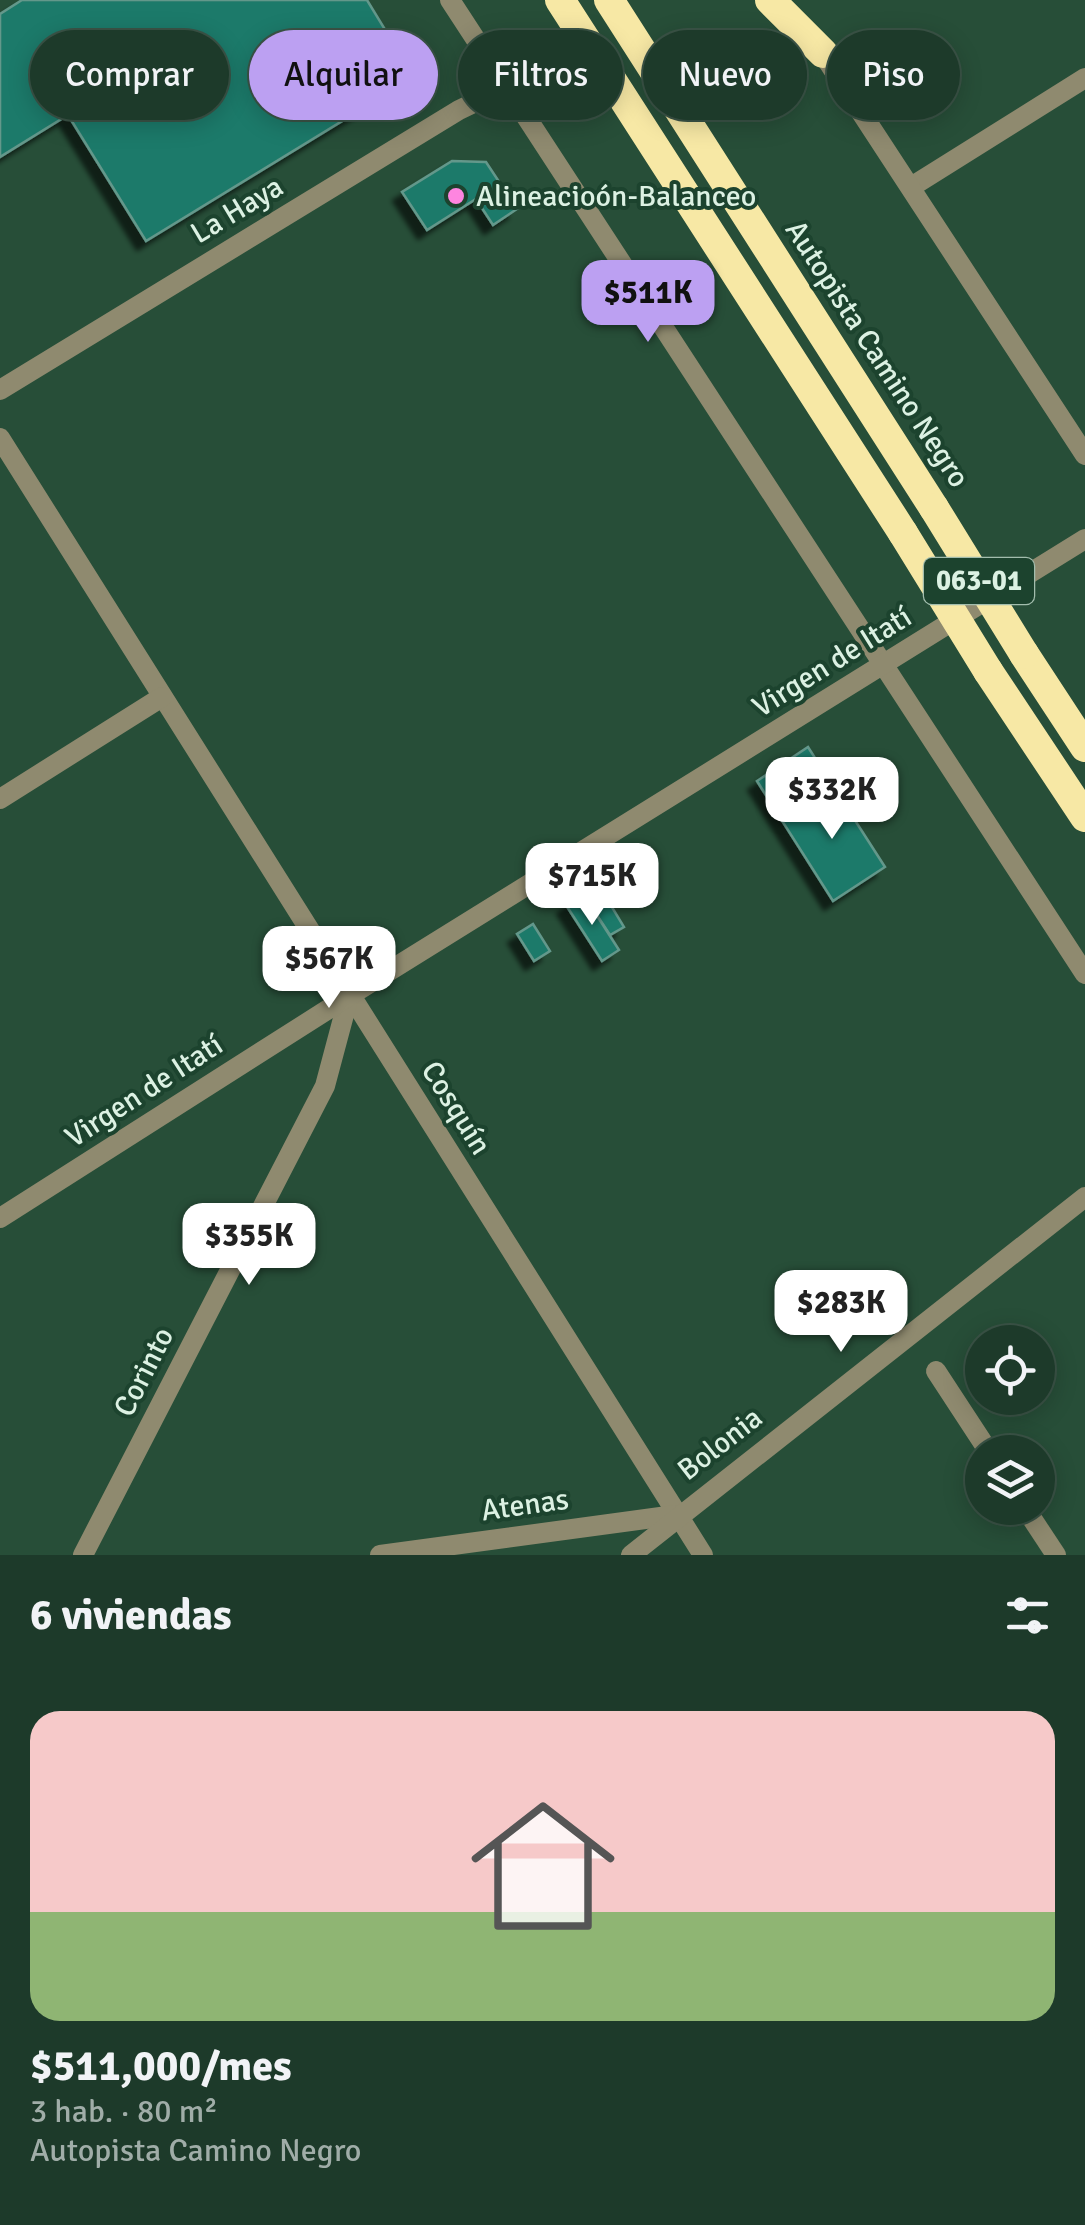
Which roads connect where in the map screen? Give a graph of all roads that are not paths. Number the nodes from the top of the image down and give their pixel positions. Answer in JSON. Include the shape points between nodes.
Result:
{"nodes":[{"id":1,"x":450,"y":0,"type":"edge"},
{"id":2,"x":560,"y":0,"type":"edge"},
{"id":3,"x":609,"y":0,"type":"edge"},
{"id":4,"x":770,"y":0,"type":"edge"},
{"id":5,"x":790,"y":0,"type":"edge"},
{"id":6,"x":471,"y":30,"type":"edge"},
{"id":7,"x":823,"y":53,"type":"junction"},
{"id":8,"x":1085,"y":78,"type":"edge"},
{"id":9,"x":458,"y":111,"type":"edge"},
{"id":10,"x":531,"y":120,"type":"edge"},
{"id":11,"x":911,"y":187,"type":"junction"},
{"id":12,"x":0,"y":390,"type":"edge"},
{"id":13,"x":0,"y":438,"type":"edge"},
{"id":14,"x":1085,"y":455,"type":"edge"},
{"id":15,"x":1085,"y":539,"type":"edge"},
{"id":16,"x":886,"y":664,"type":"junction"},
{"id":17,"x":162,"y":697,"type":"junction"},
{"id":18,"x":1085,"y":746,"type":"edge"},
{"id":19,"x":0,"y":799,"type":"edge"},
{"id":20,"x":1085,"y":816,"type":"edge"},
{"id":21,"x":1085,"y":974,"type":"edge"},
{"id":22,"x":349,"y":996,"type":"junction"},
{"id":23,"x":1085,"y":1197,"type":"edge"},
{"id":24,"x":0,"y":1218,"type":"edge"},
{"id":25,"x":936,"y":1371,"type":"dead end"},
{"id":26,"x":978,"y":1435,"type":"edge"},
{"id":27,"x":678,"y":1515,"type":"junction"},
{"id":28,"x":1036,"y":1525,"type":"edge"},
{"id":29,"x":83,"y":1555,"type":"edge"},
{"id":30,"x":380,"y":1555,"type":"edge"},
{"id":31,"x":630,"y":1555,"type":"edge"},
{"id":32,"x":704,"y":1555,"type":"edge"},
{"id":33,"x":1056,"y":1555,"type":"edge"}],
"edges":[{"from":1,"to":6,"type":"street"},
{"from":2,"to":20,"type":"highway","number":"063-01","bridge":true},
{"from":3,"to":18,"type":"highway","name":"Autopista Camino Negro","number":"063-01","bridge":true},
{"from":4,"to":7,"type":"highway"},
{"from":5,"to":7,"type":"street"},
{"from":7,"to":11,"type":"street"},
{"from":8,"to":11,"type":"street"},
{"from":9,"to":12,"type":"street","name":"La Haya"},
{"from":10,"to":16,"type":"street"},
{"from":11,"to":14,"type":"street"},
{"from":13,"to":17,"type":"street","name":"Cosquín"},
{"from":15,"to":16,"type":"street","name":"Virgen de Itatí"},
{"from":16,"to":21,"type":"street"},
{"from":16,"to":22,"type":"street","name":"Virgen de Itatí"},
{"from":17,"to":19,"type":"street"},
{"from":17,"to":22,"type":"street","name":"Cosquín"},
{"from":22,"to":24,"type":"street","name":"Virgen de Itatí"},
{"from":22,"to":27,"type":"street","name":"Cosquín"},
{"from":22,"to":29,"type":"street","name":"Corinto","via":[[325,1086]]},
{"from":23,"to":27,"type":"street","name":"Bolonia"},
{"from":25,"to":26,"type":"street"},
{"from":27,"to":30,"type":"street","name":"Atenas"},
{"from":27,"to":31,"type":"street","name":"Bolonia"},
{"from":27,"to":32,"type":"street","name":"Cosquín"},
{"from":28,"to":33,"type":"street"}]}
